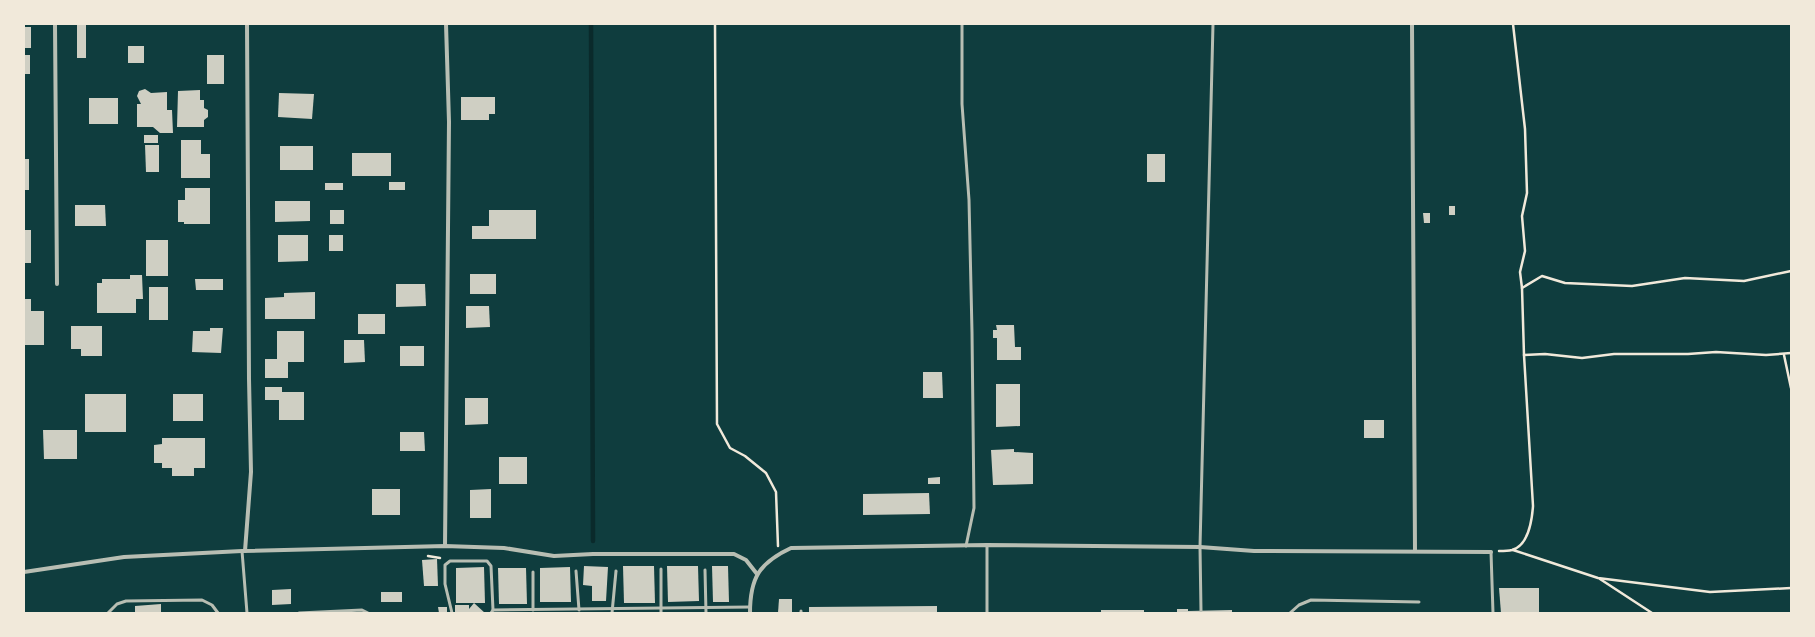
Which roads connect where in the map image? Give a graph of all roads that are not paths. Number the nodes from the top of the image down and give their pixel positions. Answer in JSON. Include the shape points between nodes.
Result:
{"nodes":[{"id":1,"x":55,"y":24,"type":"edge"},
{"id":2,"x":248,"y":24,"type":"edge"},
{"id":3,"x":446,"y":24,"type":"edge"},
{"id":4,"x":962,"y":24,"type":"edge"},
{"id":5,"x":1213,"y":24,"type":"edge"},
{"id":6,"x":1412,"y":24,"type":"edge"},
{"id":7,"x":57,"y":284,"type":"dead end"},
{"id":8,"x":987,"y":545,"type":"junction"},
{"id":9,"x":445,"y":546,"type":"junction"},
{"id":10,"x":966,"y":546,"type":"junction"},
{"id":11,"x":1200,"y":546,"type":"junction"},
{"id":12,"x":1415,"y":550,"type":"junction"},
{"id":13,"x":243,"y":551,"type":"junction"},
{"id":14,"x":1491,"y":552,"type":"joint"},
{"id":15,"x":661,"y":569,"type":"dead end"},
{"id":16,"x":705,"y":570,"type":"dead end"},
{"id":17,"x":576,"y":571,"type":"dead end"},
{"id":18,"x":616,"y":571,"type":"dead end"},
{"id":19,"x":24,"y":572,"type":"edge"},
{"id":20,"x":533,"y":572,"type":"dead end"},
{"id":21,"x":757,"y":574,"type":"junction"},
{"id":22,"x":1419,"y":602,"type":"dead end"},
{"id":23,"x":706,"y":607,"type":"junction"},
{"id":24,"x":750,"y":607,"type":"junction"},
{"id":25,"x":533,"y":610,"type":"junction"},
{"id":26,"x":578,"y":610,"type":"junction"},
{"id":27,"x":584,"y":611,"type":"edge"},
{"id":28,"x":612,"y":611,"type":"edge"},
{"id":29,"x":661,"y":611,"type":"edge"},
{"id":30,"x":1200,"y":611,"type":"dead end"},
{"id":31,"x":492,"y":612,"type":"edge"},
{"id":32,"x":108,"y":613,"type":"edge"},
{"id":33,"x":218,"y":613,"type":"edge"},
{"id":34,"x":247,"y":613,"type":"edge"},
{"id":35,"x":299,"y":613,"type":"edge"},
{"id":36,"x":368,"y":613,"type":"edge"},
{"id":37,"x":452,"y":613,"type":"edge"},
{"id":38,"x":706,"y":613,"type":"edge"},
{"id":39,"x":750,"y":613,"type":"edge"},
{"id":40,"x":987,"y":613,"type":"edge"},
{"id":41,"x":1290,"y":613,"type":"edge"},
{"id":42,"x":1493,"y":613,"type":"edge"}],
"edges":[{"from":1,"to":7,"type":"street"},
{"from":2,"to":13,"type":"street","via":[[251,472]]},
{"from":3,"to":9,"type":"street","via":[[449,122]]},
{"from":4,"to":10,"type":"lane","via":[[962,104],[969,200],[974,492],[974,508]]},
{"from":5,"to":11,"type":"lane"},
{"from":6,"to":12,"type":"street"},
{"from":8,"to":10,"type":"street"},
{"from":8,"to":11,"type":"street"},
{"from":8,"to":40,"type":"lane"},
{"from":9,"to":13,"type":"street"},
{"from":9,"to":21,"type":"street","via":[[504,548],[554,556],[734,554],[746,560]]},
{"from":10,"to":21,"type":"street","via":[[791,548],[778,554]]},
{"from":11,"to":12,"type":"street","via":[[1254,551]]},
{"from":11,"to":30,"type":"lane"},
{"from":12,"to":14,"type":"street"},
{"from":13,"to":19,"type":"street","via":[[124,557]]},
{"from":13,"to":34,"type":"lane"},
{"from":14,"to":42,"type":"lane"},
{"from":15,"to":29,"type":"lane"},
{"from":16,"to":23,"type":"lane"},
{"from":17,"to":26,"type":"lane"},
{"from":18,"to":28,"type":"lane"},
{"from":20,"to":25,"type":"lane"},
{"from":21,"to":24,"type":"street","via":[[753,582]]},
{"from":22,"to":41,"type":"lane","via":[[1311,600],[1299,605]]},
{"from":23,"to":24,"type":"lane"},
{"from":23,"to":29,"type":"lane"},
{"from":23,"to":38,"type":"lane"},
{"from":24,"to":39,"type":"street"},
{"from":25,"to":26,"type":"lane"},
{"from":25,"to":31,"type":"lane"},
{"from":26,"to":27,"type":"lane"},
{"from":27,"to":28,"type":"lane"},
{"from":28,"to":29,"type":"lane"},
{"from":31,"to":37,"type":"lane","via":[[491,566],[487,561],[450,562],[445,565],[445,584]]},
{"from":32,"to":33,"type":"lane","via":[[117,604],[126,601],[202,600],[212,605]]},
{"from":35,"to":36,"type":"lane","via":[[362,610]]}]}
